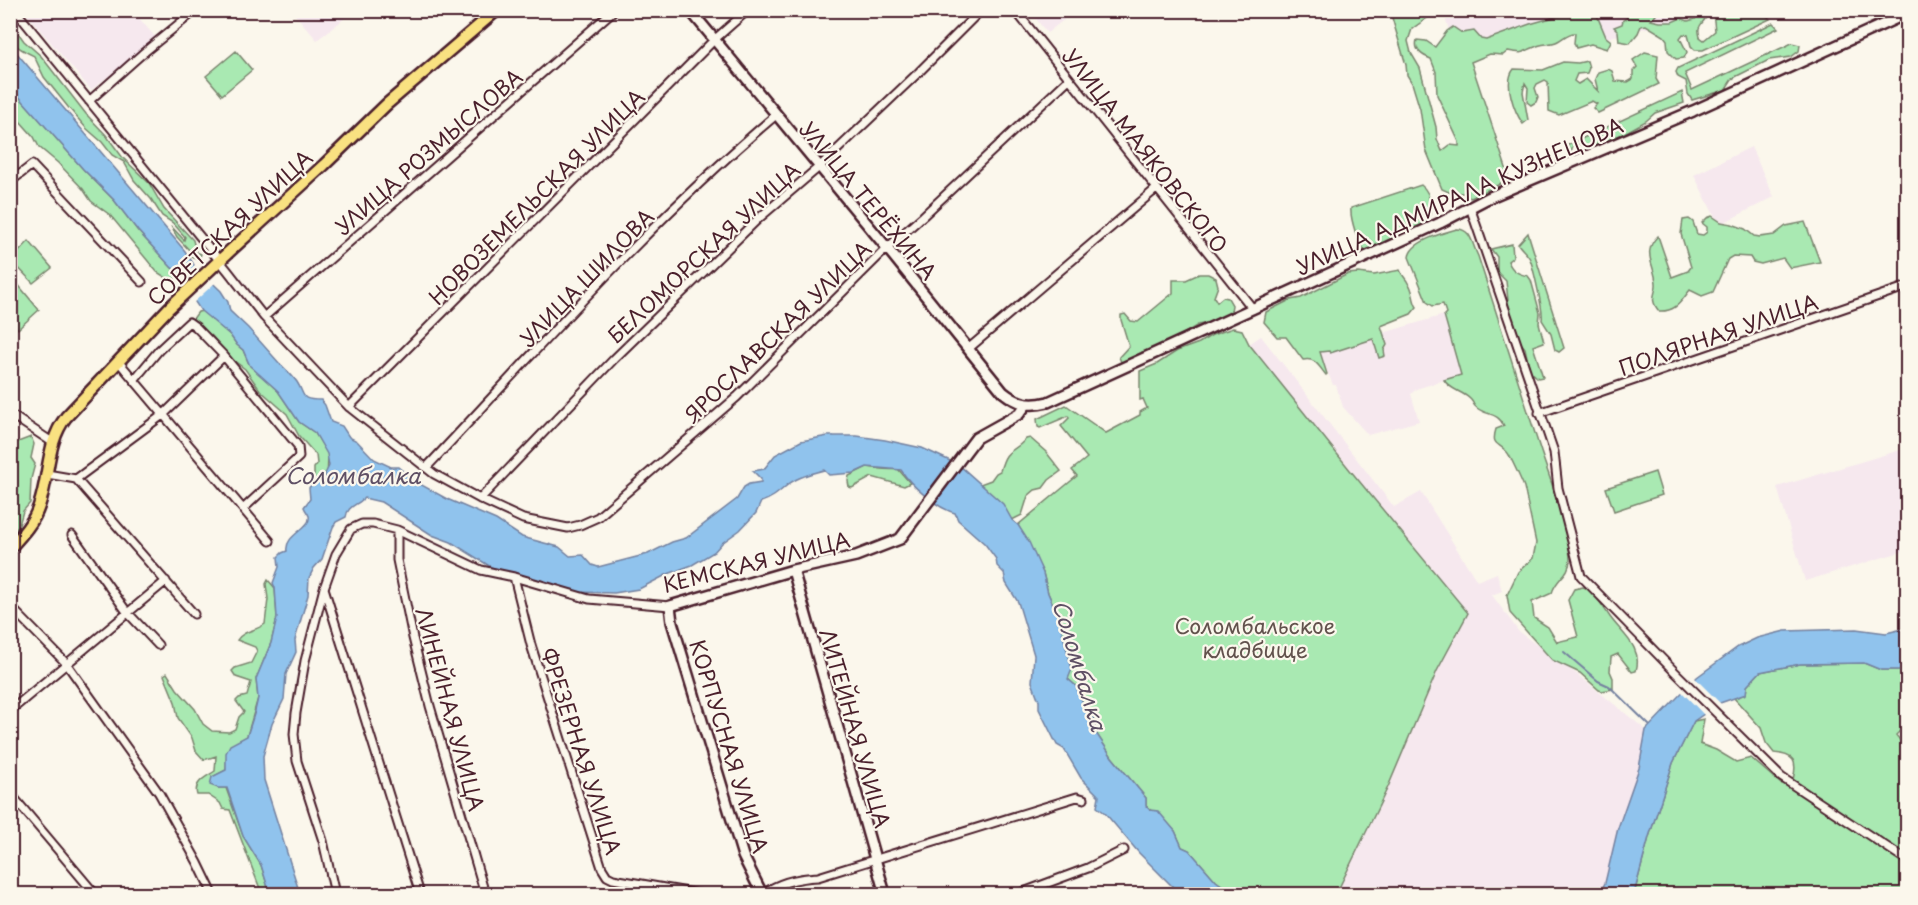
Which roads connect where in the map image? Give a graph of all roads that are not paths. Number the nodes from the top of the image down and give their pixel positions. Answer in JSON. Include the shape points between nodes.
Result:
{"nodes":[{"id":1,"x":15,"y":10,"type":"edge"},
{"id":2,"x":196,"y":10,"type":"edge"},
{"id":3,"x":497,"y":10,"type":"edge"},
{"id":4,"x":614,"y":10,"type":"edge"},
{"id":5,"x":690,"y":10,"type":"edge"},
{"id":6,"x":748,"y":10,"type":"edge"},
{"id":7,"x":981,"y":10,"type":"edge"},
{"id":8,"x":1015,"y":10,"type":"edge"},
{"id":9,"x":1908,"y":13,"type":"edge"},
{"id":10,"x":714,"y":40,"type":"junction"},
{"id":11,"x":1069,"y":79,"type":"junction"},
{"id":12,"x":89,"y":101,"type":"junction"},
{"id":13,"x":776,"y":116,"type":"junction"},
{"id":14,"x":819,"y":167,"type":"junction"},
{"id":15,"x":10,"y":182,"type":"edge"},
{"id":16,"x":1156,"y":189,"type":"junction"},
{"id":17,"x":1470,"y":207,"type":"junction"},
{"id":18,"x":887,"y":248,"type":"junction"},
{"id":19,"x":216,"y":263,"type":"junction"},
{"id":20,"x":142,"y":282,"type":"dead end"},
{"id":21,"x":1908,"y":286,"type":"edge"},
{"id":22,"x":1253,"y":309,"type":"junction"},
{"id":23,"x":264,"y":317,"type":"junction"},
{"id":24,"x":968,"y":349,"type":"junction"},
{"id":25,"x":224,"y":356,"type":"junction"},
{"id":26,"x":118,"y":361,"type":"junction"},
{"id":27,"x":134,"y":380,"type":"junction"},
{"id":28,"x":1026,"y":405,"type":"junction"},
{"id":29,"x":349,"y":407,"type":"junction"},
{"id":30,"x":1539,"y":413,"type":"junction"},
{"id":31,"x":10,"y":414,"type":"edge"},
{"id":32,"x":164,"y":414,"type":"junction"},
{"id":33,"x":52,"y":442,"type":"junction"},
{"id":34,"x":426,"y":468,"type":"junction"},
{"id":35,"x":47,"y":474,"type":"junction"},
{"id":36,"x":76,"y":479,"type":"junction"},
{"id":37,"x":480,"y":499,"type":"junction"},
{"id":38,"x":243,"y":509,"type":"junction"},
{"id":39,"x":398,"y":530,"type":"junction"},
{"id":40,"x":72,"y":535,"type":"dead end"},
{"id":41,"x":270,"y":541,"type":"dead end"},
{"id":42,"x":10,"y":548,"type":"edge"},
{"id":43,"x":793,"y":570,"type":"junction"},
{"id":44,"x":514,"y":577,"type":"junction"},
{"id":45,"x":166,"y":581,"type":"junction"},
{"id":46,"x":324,"y":588,"type":"junction"},
{"id":47,"x":10,"y":606,"type":"edge"},
{"id":48,"x":670,"y":606,"type":"junction"},
{"id":49,"x":127,"y":612,"type":"junction"},
{"id":50,"x":194,"y":614,"type":"dead end"},
{"id":51,"x":158,"y":645,"type":"dead end"},
{"id":52,"x":66,"y":663,"type":"junction"},
{"id":53,"x":10,"y":711,"type":"edge"},
{"id":54,"x":10,"y":793,"type":"edge"},
{"id":55,"x":1084,"y":799,"type":"dead end"},
{"id":56,"x":1124,"y":850,"type":"dead end"},
{"id":57,"x":874,"y":860,"type":"junction"},
{"id":58,"x":1908,"y":861,"type":"edge"},
{"id":59,"x":1038,"y":891,"type":"edge"},
{"id":60,"x":95,"y":894,"type":"edge"},
{"id":61,"x":213,"y":894,"type":"edge"},
{"id":62,"x":335,"y":894,"type":"edge"},
{"id":63,"x":420,"y":894,"type":"edge"},
{"id":64,"x":485,"y":894,"type":"edge"},
{"id":65,"x":699,"y":894,"type":"edge"},
{"id":66,"x":763,"y":894,"type":"edge"},
{"id":67,"x":885,"y":894,"type":"edge"},
{"id":68,"x":1018,"y":894,"type":"edge"}],
"edges":[{"from":1,"to":12,"type":"street"},
{"from":2,"to":12,"type":"street"},
{"from":3,"to":19,"type":"main road","name":"СОВЕТСКАЯ УЛИЦА","via":[[387,104]]},
{"from":4,"to":23,"type":"street","name":"УЛИЦА РОЗМЫСЛОВА"},
{"from":5,"to":10,"type":"main road","name":"УЛИЦА ТЕРЁХИНА"},
{"from":6,"to":10,"type":"street","name":"НОВОЗЕМЕЛЬСКАЯ УЛИЦА"},
{"from":7,"to":14,"type":"street","name":"БЕЛОМОРСКАЯ УЛИЦА"},
{"from":8,"to":11,"type":"street","name":"УЛИЦА МАЯКОВСКОГО"},
{"from":9,"to":17,"type":"main road","name":"УЛИЦА АДМИРАЛА КУЗНЕЦОВА"},
{"from":10,"to":13,"type":"main road","name":"УЛИЦА ТЕРЁХИНА"},
{"from":10,"to":29,"type":"street","name":"НОВОЗЕМЕЛЬСКАЯ УЛИЦА"},
{"from":11,"to":16,"type":"street","name":"УЛИЦА МАЯКОВСКОГО"},
{"from":11,"to":18,"type":"street","name":"ЯРОСЛАВСКАЯ УЛИЦА"},
{"from":12,"to":19,"type":"street"},
{"from":13,"to":14,"type":"main road","name":"УЛИЦА ТЕРЁХИНА"},
{"from":13,"to":34,"type":"street","name":"УЛИЦА ШИЛОВА","via":[[678,205]]},
{"from":14,"to":18,"type":"main road","name":"УЛИЦА ТЕРЁХИНА"},
{"from":14,"to":37,"type":"street","name":"БЕЛОМОРСКАЯ УЛИЦА","via":[[759,219],[614,359]]},
{"from":15,"to":20,"type":"street","via":[[32,165]]},
{"from":16,"to":22,"type":"street","name":"УЛИЦА МАЯКОВСКОГО"},
{"from":16,"to":24,"type":"street"},
{"from":17,"to":22,"type":"main road","name":"УЛИЦА АДМИРАЛА КУЗНЕЦОВА"},
{"from":17,"to":30,"type":"street"},
{"from":18,"to":24,"type":"main road","name":"УЛИЦА ТЕРЁХИНА"},
{"from":18,"to":37,"type":"street","name":"ЯРОСЛАВСКАЯ УЛИЦА","via":[[737,398],[598,517],[568,528],[523,519]]},
{"from":19,"to":23,"type":"street"},
{"from":19,"to":26,"type":"main road","name":"СОВЕТСКАЯ УЛИЦА"},
{"from":21,"to":30,"type":"street","name":"ПОЛЯРНАЯ УЛИЦА"},
{"from":22,"to":28,"type":"main road","name":"УЛИЦА АДМИРАЛА КУЗНЕЦОВА","via":[[1048,402]]},
{"from":23,"to":29,"type":"street"},
{"from":24,"to":28,"type":"main road","name":"УЛИЦА ТЕРЁХИНА","via":[[1003,392]]},
{"from":25,"to":27,"type":"street","via":[[189,322]]},
{"from":25,"to":32,"type":"street"},
{"from":25,"to":38,"type":"street","via":[[298,446],[299,457]]},
{"from":26,"to":27,"type":"street"},
{"from":26,"to":33,"type":"main road","name":"СОВЕТСКАЯ УЛИЦА","via":[[66,417]]},
{"from":27,"to":32,"type":"street"},
{"from":28,"to":43,"type":"main road","name":"КЕМСКАЯ УЛИЦА","via":[[1019,414],[976,438],[900,539],[856,555]]},
{"from":29,"to":34,"type":"street"},
{"from":30,"to":58,"type":"street","via":[[1554,452],[1558,488],[1581,576],[1781,777]]},
{"from":31,"to":33,"type":"street"},
{"from":32,"to":36,"type":"street"},
{"from":32,"to":38,"type":"street"},
{"from":33,"to":35,"type":"main road","name":"СОВЕТСКАЯ УЛИЦА"},
{"from":34,"to":37,"type":"street"},
{"from":35,"to":36,"type":"street"},
{"from":35,"to":42,"type":"main road","name":"СОВЕТСКАЯ УЛИЦА","via":[[33,521]]},
{"from":36,"to":45,"type":"street"},
{"from":38,"to":41,"type":"street"},
{"from":39,"to":44,"type":"street","name":"КЕМСКАЯ УЛИЦА","via":[[481,570]]},
{"from":39,"to":46,"type":"street","name":"КЕМСКАЯ УЛИЦА","via":[[373,524],[351,529],[336,554]]},
{"from":39,"to":64,"type":"street","name":"ЛИНЕЙНАЯ УЛИЦА","via":[[397,560],[413,638]]},
{"from":40,"to":49,"type":"street"},
{"from":43,"to":48,"type":"main road","name":"КЕМСКАЯ УЛИЦА"},
{"from":43,"to":57,"type":"main road","name":"ЛИТЕЙНАЯ УЛИЦА"},
{"from":44,"to":48,"type":"street","name":"КЕМСКАЯ УЛИЦА","via":[[589,599]]},
{"from":44,"to":65,"type":"street","name":"ФРЕЗЕРНАЯ УЛИЦА","via":[[531,645],[602,868],[614,879]]},
{"from":45,"to":49,"type":"street"},
{"from":45,"to":50,"type":"street"},
{"from":46,"to":62,"type":"street","via":[[305,661],[294,734],[297,761]]},
{"from":46,"to":63,"type":"street"},
{"from":47,"to":52,"type":"street"},
{"from":48,"to":66,"type":"main road","name":"КОРПУСНАЯ УЛИЦА","via":[[743,856]]},
{"from":49,"to":51,"type":"street"},
{"from":49,"to":52,"type":"street"},
{"from":52,"to":53,"type":"street"},
{"from":52,"to":61,"type":"street","via":[[159,793]]},
{"from":54,"to":60,"type":"street"},
{"from":55,"to":57,"type":"street","via":[[1077,797]]},
{"from":56,"to":59,"type":"street"},
{"from":57,"to":66,"type":"street","via":[[818,877],[799,878]]},
{"from":57,"to":67,"type":"main road","name":"ЛИТЕЙНАЯ УЛИЦА"},
{"from":59,"to":68,"type":"street"}]}
